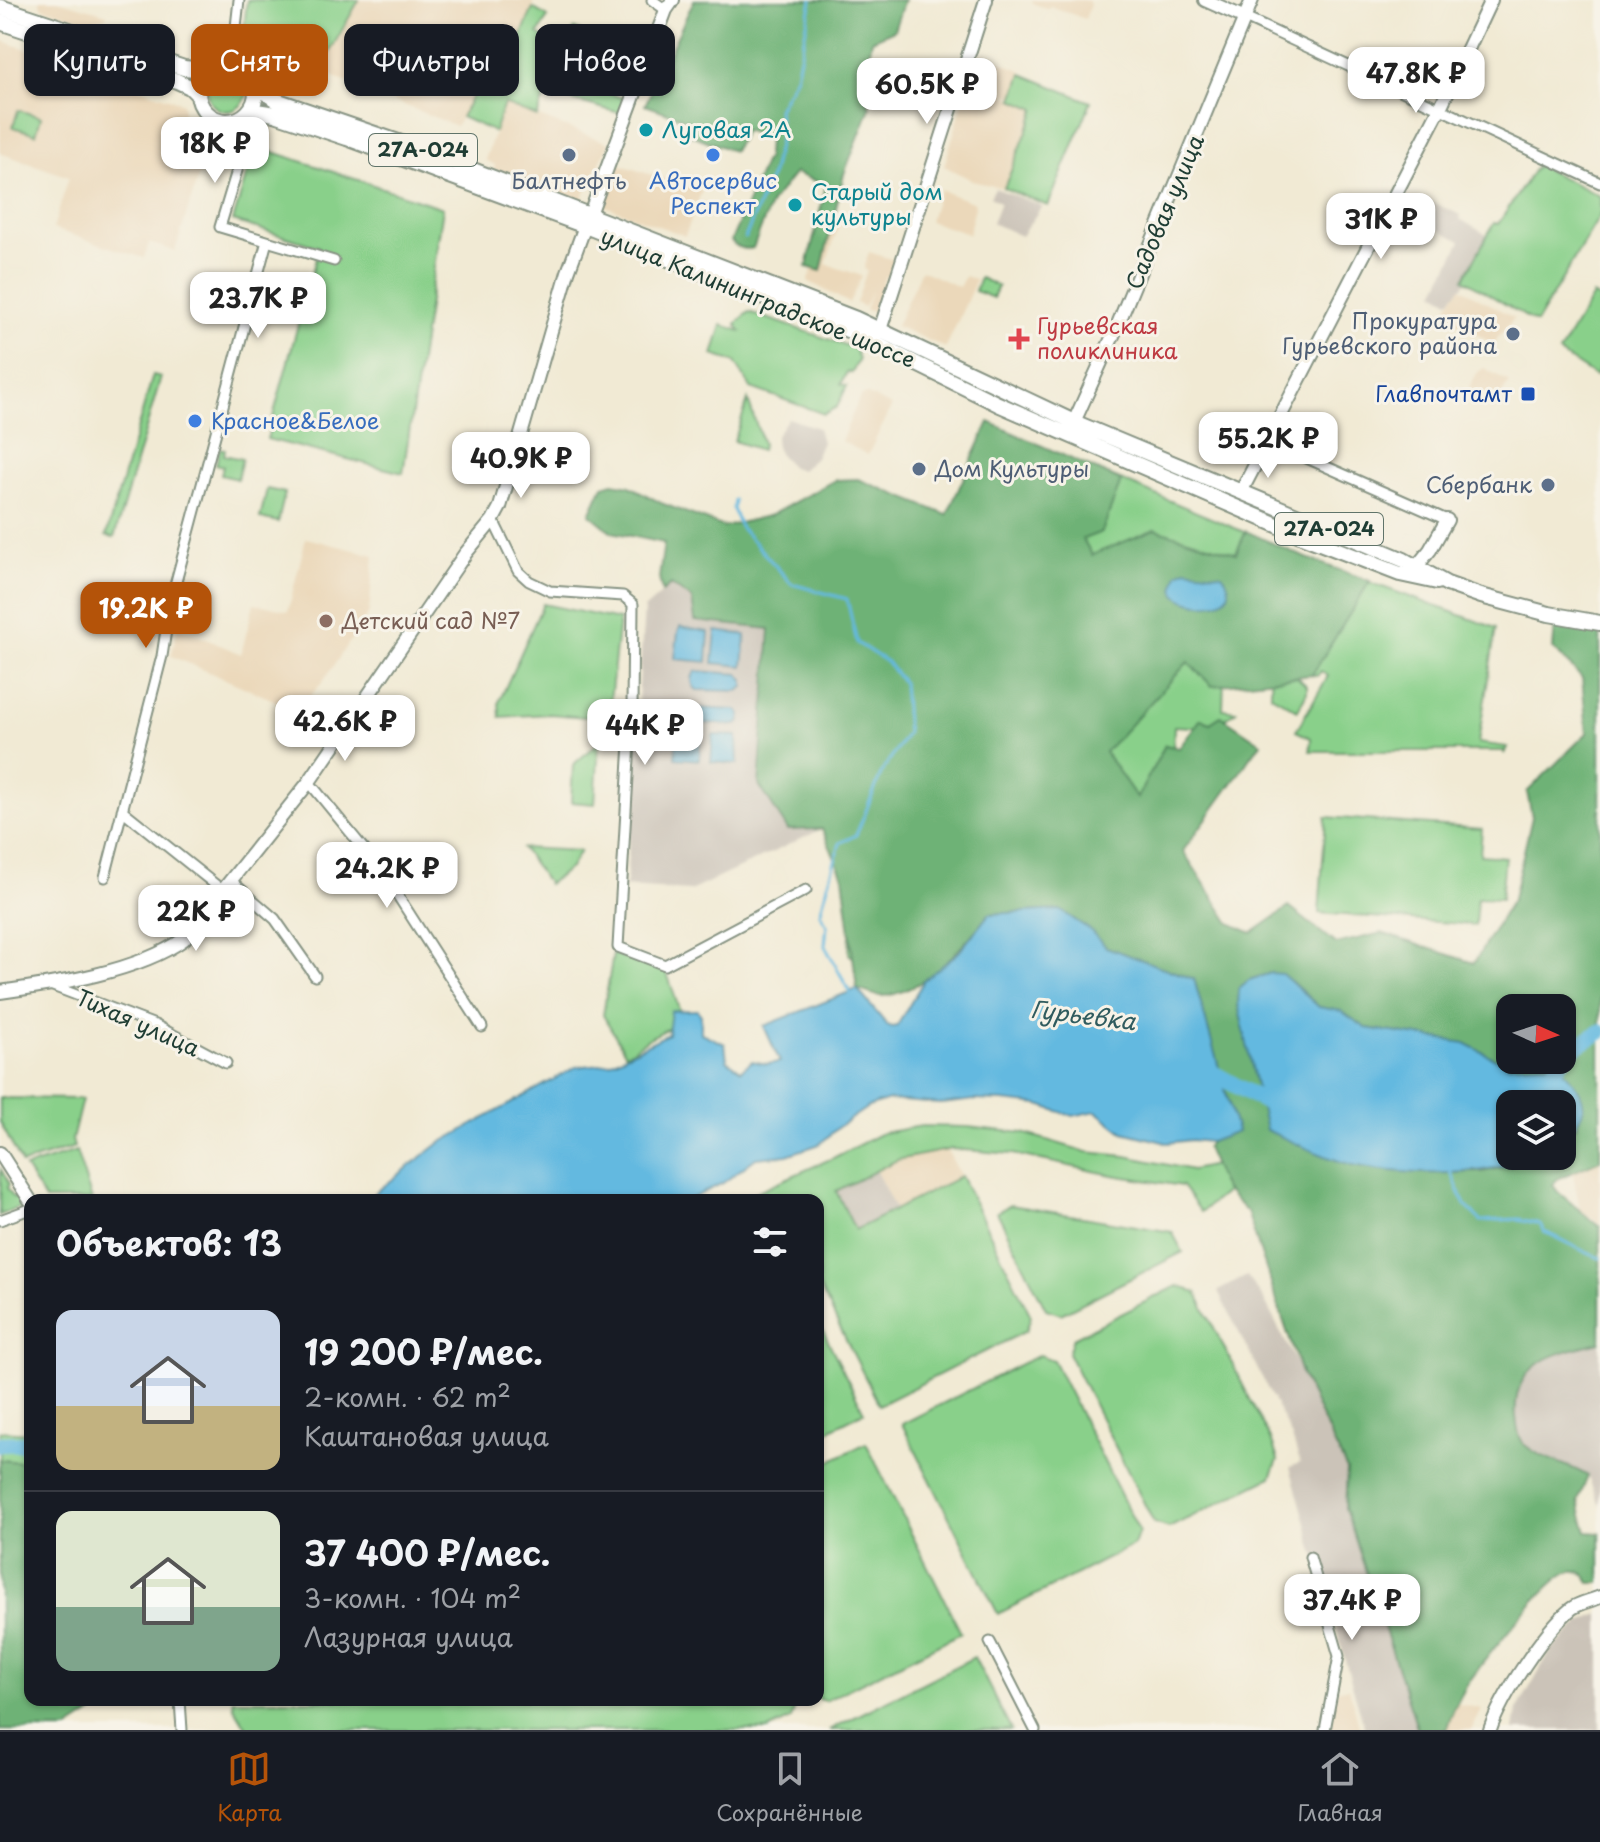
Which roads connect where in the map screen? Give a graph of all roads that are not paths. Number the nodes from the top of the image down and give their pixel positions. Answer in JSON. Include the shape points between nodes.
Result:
{"nodes":[{"id":1,"x":239,"y":0,"type":"edge"},
{"id":2,"x":652,"y":0,"type":"edge"},
{"id":3,"x":986,"y":0,"type":"edge"},
{"id":4,"x":1205,"y":0,"type":"edge"},
{"id":5,"x":1252,"y":0,"type":"edge"},
{"id":6,"x":1491,"y":0,"type":"edge"},
{"id":7,"x":670,"y":5,"type":"edge"},
{"id":8,"x":0,"y":7,"type":"edge"},
{"id":9,"x":24,"y":7,"type":"edge"},
{"id":10,"x":1245,"y":18,"type":"junction"},
{"id":11,"x":0,"y":22,"type":"edge"},
{"id":12,"x":236,"y":24,"type":"edge"},
{"id":13,"x":191,"y":69,"type":"edge"},
{"id":14,"x":191,"y":88,"type":"edge"},
{"id":15,"x":198,"y":96,"type":"edge"},
{"id":16,"x":256,"y":96,"type":"edge"},
{"id":17,"x":270,"y":96,"type":"edge"},
{"id":18,"x":1440,"y":108,"type":"junction"},
{"id":19,"x":250,"y":110,"type":"junction"},
{"id":20,"x":217,"y":119,"type":"junction"},
{"id":21,"x":1600,"y":183,"type":"edge"},
{"id":22,"x":588,"y":220,"type":"junction"},
{"id":23,"x":267,"y":241,"type":"junction"},
{"id":24,"x":334,"y":261,"type":"dead end"},
{"id":25,"x":877,"y":336,"type":"junction"},
{"id":26,"x":1074,"y":422,"type":"junction"},
{"id":27,"x":1268,"y":441,"type":"junction"},
{"id":28,"x":1241,"y":492,"type":"junction"},
{"id":29,"x":493,"y":520,"type":"junction"},
{"id":30,"x":1447,"y":520,"type":"joint"},
{"id":31,"x":1430,"y":550,"type":"junction"},
{"id":32,"x":1429,"y":573,"type":"junction"},
{"id":33,"x":1600,"y":623,"type":"edge"},
{"id":34,"x":309,"y":782,"type":"junction"},
{"id":35,"x":122,"y":810,"type":"junction"},
{"id":36,"x":105,"y":877,"type":"dead end"},
{"id":37,"x":226,"y":885,"type":"junction"},
{"id":38,"x":806,"y":890,"type":"dead end"},
{"id":39,"x":315,"y":976,"type":"dead end"},
{"id":40,"x":49,"y":985,"type":"junction"},
{"id":41,"x":0,"y":992,"type":"edge"},
{"id":42,"x":482,"y":1027,"type":"dead end"},
{"id":43,"x":226,"y":1063,"type":"dead end"},
{"id":44,"x":0,"y":1154,"type":"edge"},
{"id":45,"x":26,"y":1194,"type":"edge"},
{"id":46,"x":24,"y":1211,"type":"edge"},
{"id":47,"x":0,"y":1220,"type":"edge"},
{"id":48,"x":1310,"y":1557,"type":"dead end"},
{"id":49,"x":1600,"y":1597,"type":"edge"},
{"id":50,"x":990,"y":1642,"type":"dead end"},
{"id":51,"x":180,"y":1706,"type":"edge"},
{"id":52,"x":182,"y":1730,"type":"edge"},
{"id":53,"x":1035,"y":1730,"type":"edge"},
{"id":54,"x":1325,"y":1730,"type":"edge"},
{"id":55,"x":1490,"y":1730,"type":"edge"}],
"edges":[{"from":1,"to":12,"type":"street"},
{"from":2,"to":7,"type":"street"},
{"from":3,"to":25,"type":"street"},
{"from":4,"to":10,"type":"street"},
{"from":5,"to":10,"type":"street","name":"Садовая улица"},
{"from":6,"to":18,"type":"street"},
{"from":7,"to":22,"type":"street"},
{"from":8,"to":9,"type":"main road"},
{"from":9,"to":13,"type":"main road"},
{"from":10,"to":18,"type":"street"},
{"from":10,"to":26,"type":"street","name":"Садовая улица"},
{"from":11,"to":14,"type":"main road"},
{"from":15,"to":20,"type":"main road"},
{"from":16,"to":19,"type":"main road"},
{"from":17,"to":22,"type":"main road","name":"улица Калининградское шоссе","number":"27А-024","via":[[419,149]]},
{"from":18,"to":21,"type":"street"},
{"from":18,"to":27,"type":"street"},
{"from":19,"to":20,"type":"main road","number":"27А-024","via":[[238,119]]},
{"from":19,"to":22,"type":"main road","name":"улица Калининградское шоссе","number":"27А-024"},
{"from":20,"to":23,"type":"street","via":[[210,143],[232,152],[239,164],[220,227]]},
{"from":22,"to":25,"type":"main road","name":"улица Калининградское шоссе","number":"27А-024"},
{"from":22,"to":29,"type":"street"},
{"from":23,"to":24,"type":"street"},
{"from":23,"to":35,"type":"street","via":[[170,604],[162,656]]},
{"from":25,"to":26,"type":"main road","number":"27А-024"},
{"from":25,"to":32,"type":"main road","name":"улица Калининградское шоссе","number":"27А-024","via":[[998,404],[1307,538],[1389,570]]},
{"from":26,"to":28,"type":"main road","number":"27А-024"},
{"from":27,"to":28,"type":"street"},
{"from":27,"to":30,"type":"street"},
{"from":28,"to":32,"type":"main road","number":"27А-024"},
{"from":29,"to":34,"type":"street"},
{"from":29,"to":38,"type":"street","via":[[518,571],[529,581],[550,591],[623,596],[633,604],[618,947],[665,965]]},
{"from":30,"to":31,"type":"street"},
{"from":31,"to":32,"type":"street"},
{"from":31,"to":32,"type":"street"},
{"from":32,"to":33,"type":"main road","number":"27А-024","via":[[1509,605]]},
{"from":34,"to":37,"type":"street"},
{"from":34,"to":42,"type":"street","via":[[382,871]]},
{"from":35,"to":36,"type":"street"},
{"from":35,"to":37,"type":"street"},
{"from":37,"to":39,"type":"street","via":[[275,919]]},
{"from":37,"to":40,"type":"street","via":[[171,949]]},
{"from":40,"to":41,"type":"street"},
{"from":40,"to":43,"type":"street","name":"Тихая улица","via":[[155,1025]]},
{"from":44,"to":45,"type":"street"},
{"from":46,"to":47,"type":"street"},
{"from":48,"to":54,"type":"street","via":[[1339,1656]]},
{"from":49,"to":55,"type":"street","via":[[1572,1608],[1540,1644]]},
{"from":50,"to":53,"type":"street"},
{"from":51,"to":52,"type":"street"}]}
